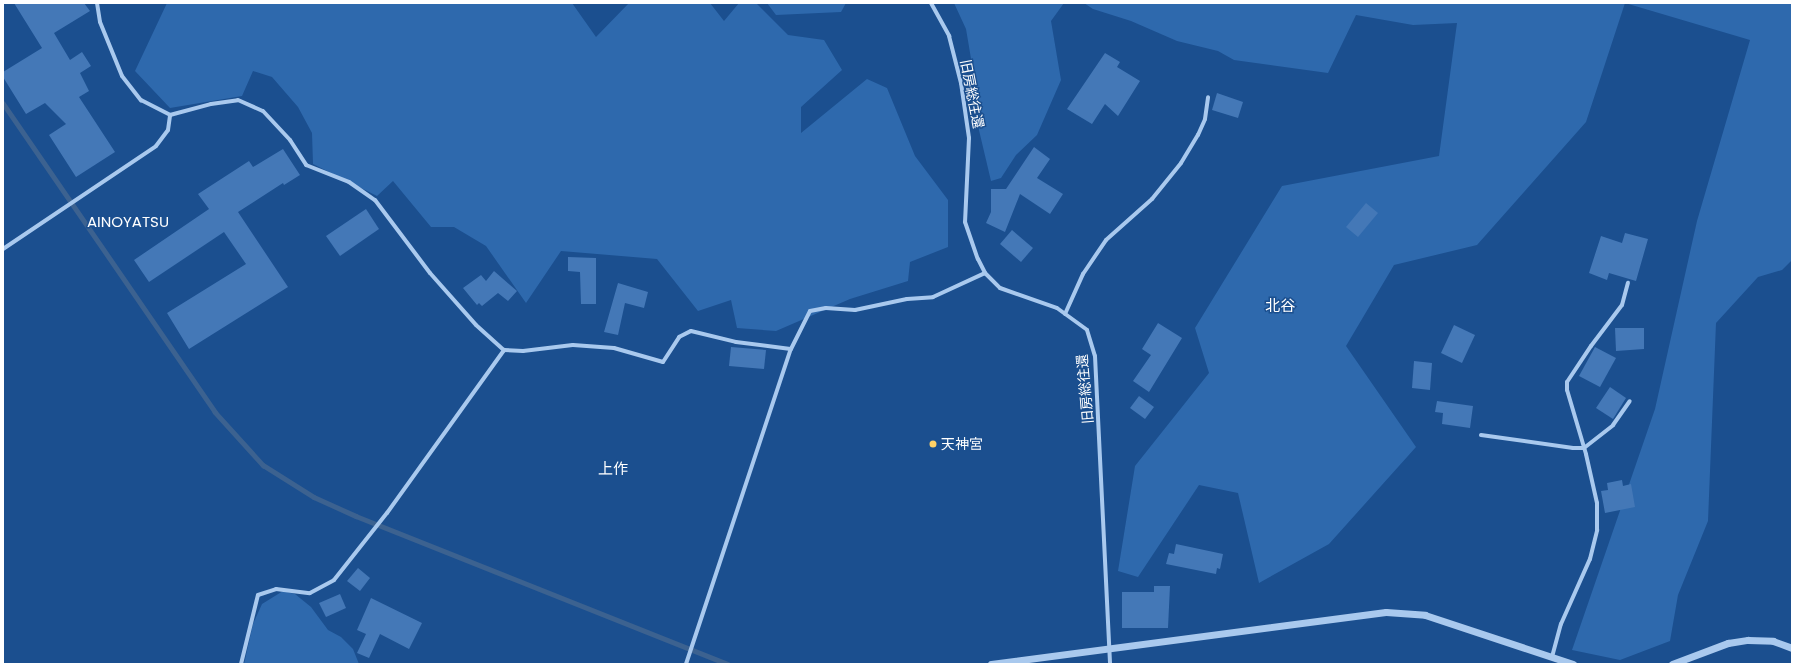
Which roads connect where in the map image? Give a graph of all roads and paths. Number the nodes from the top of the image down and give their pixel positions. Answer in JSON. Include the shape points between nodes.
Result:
{"nodes":[{"id":1,"x":97,"y":3,"type":"edge"},
{"id":2,"x":931,"y":3,"type":"edge"},
{"id":3,"x":1208,"y":97,"type":"dead end"},
{"id":4,"x":170,"y":115,"type":"junction"},
{"id":5,"x":3,"y":249,"type":"edge"},
{"id":6,"x":984,"y":272,"type":"junction"},
{"id":7,"x":1628,"y":283,"type":"dead end"},
{"id":8,"x":1065,"y":314,"type":"junction"},
{"id":9,"x":791,"y":349,"type":"junction"},
{"id":10,"x":504,"y":350,"type":"junction"},
{"id":11,"x":1630,"y":401,"type":"dead end"},
{"id":12,"x":1481,"y":435,"type":"dead end"},
{"id":13,"x":1584,"y":448,"type":"junction"},
{"id":14,"x":1792,"y":648,"type":"edge"},
{"id":15,"x":1110,"y":650,"type":"junction"},
{"id":16,"x":1552,"y":657,"type":"junction"},
{"id":17,"x":241,"y":664,"type":"edge"},
{"id":18,"x":686,"y":664,"type":"edge"},
{"id":19,"x":991,"y":664,"type":"edge"},
{"id":20,"x":1110,"y":664,"type":"edge"},
{"id":21,"x":1573,"y":664,"type":"edge"},
{"id":22,"x":1672,"y":664,"type":"edge"}],
"edges":[{"from":1,"to":4,"type":"street","via":[[100,22],[122,76],[141,100]]},
{"from":2,"to":6,"type":"street","name":"旧房総往還","via":[[949,36],[961,83],[969,138],[965,222]]},
{"from":3,"to":8,"type":"street","via":[[1200,130],[1181,162],[1152,199],[1106,240],[1083,274]]},
{"from":4,"to":5,"type":"street","via":[[168,130],[156,146]]},
{"from":4,"to":10,"type":"street","via":[[238,100],[263,111],[290,140],[306,165],[349,182],[375,200],[430,273],[476,325]]},
{"from":6,"to":8,"type":"street","name":"旧房総往還","via":[[1000,288],[1057,308]]},
{"from":6,"to":9,"type":"street","via":[[933,297],[906,299],[855,310],[826,308],[810,312]]},
{"from":7,"to":13,"type":"street","via":[[1622,305],[1567,382]]},
{"from":8,"to":15,"type":"street","name":"旧房総往還","via":[[1087,330],[1096,356]]},
{"from":9,"to":10,"type":"street","via":[[736,342],[691,331],[679,337],[662,362],[614,348],[573,345],[523,351]]},
{"from":9,"to":18,"type":"street","via":[[741,492]]},
{"from":10,"to":17,"type":"street","via":[[387,513],[334,580],[310,593],[276,589],[258,596]]},
{"from":11,"to":13,"type":"street","via":[[1613,425]]},
{"from":12,"to":13,"type":"street"},
{"from":13,"to":16,"type":"street","via":[[1597,503],[1597,530],[1590,559],[1561,624]]},
{"from":14,"to":22,"type":"street","via":[[1773,641],[1748,640],[1722,645]]},
{"from":15,"to":16,"type":"street","via":[[1370,612],[1400,612],[1425,615]]},
{"from":15,"to":19,"type":"street"},
{"from":15,"to":20,"type":"street","name":"旧房総往還"},
{"from":16,"to":21,"type":"street"}]}
